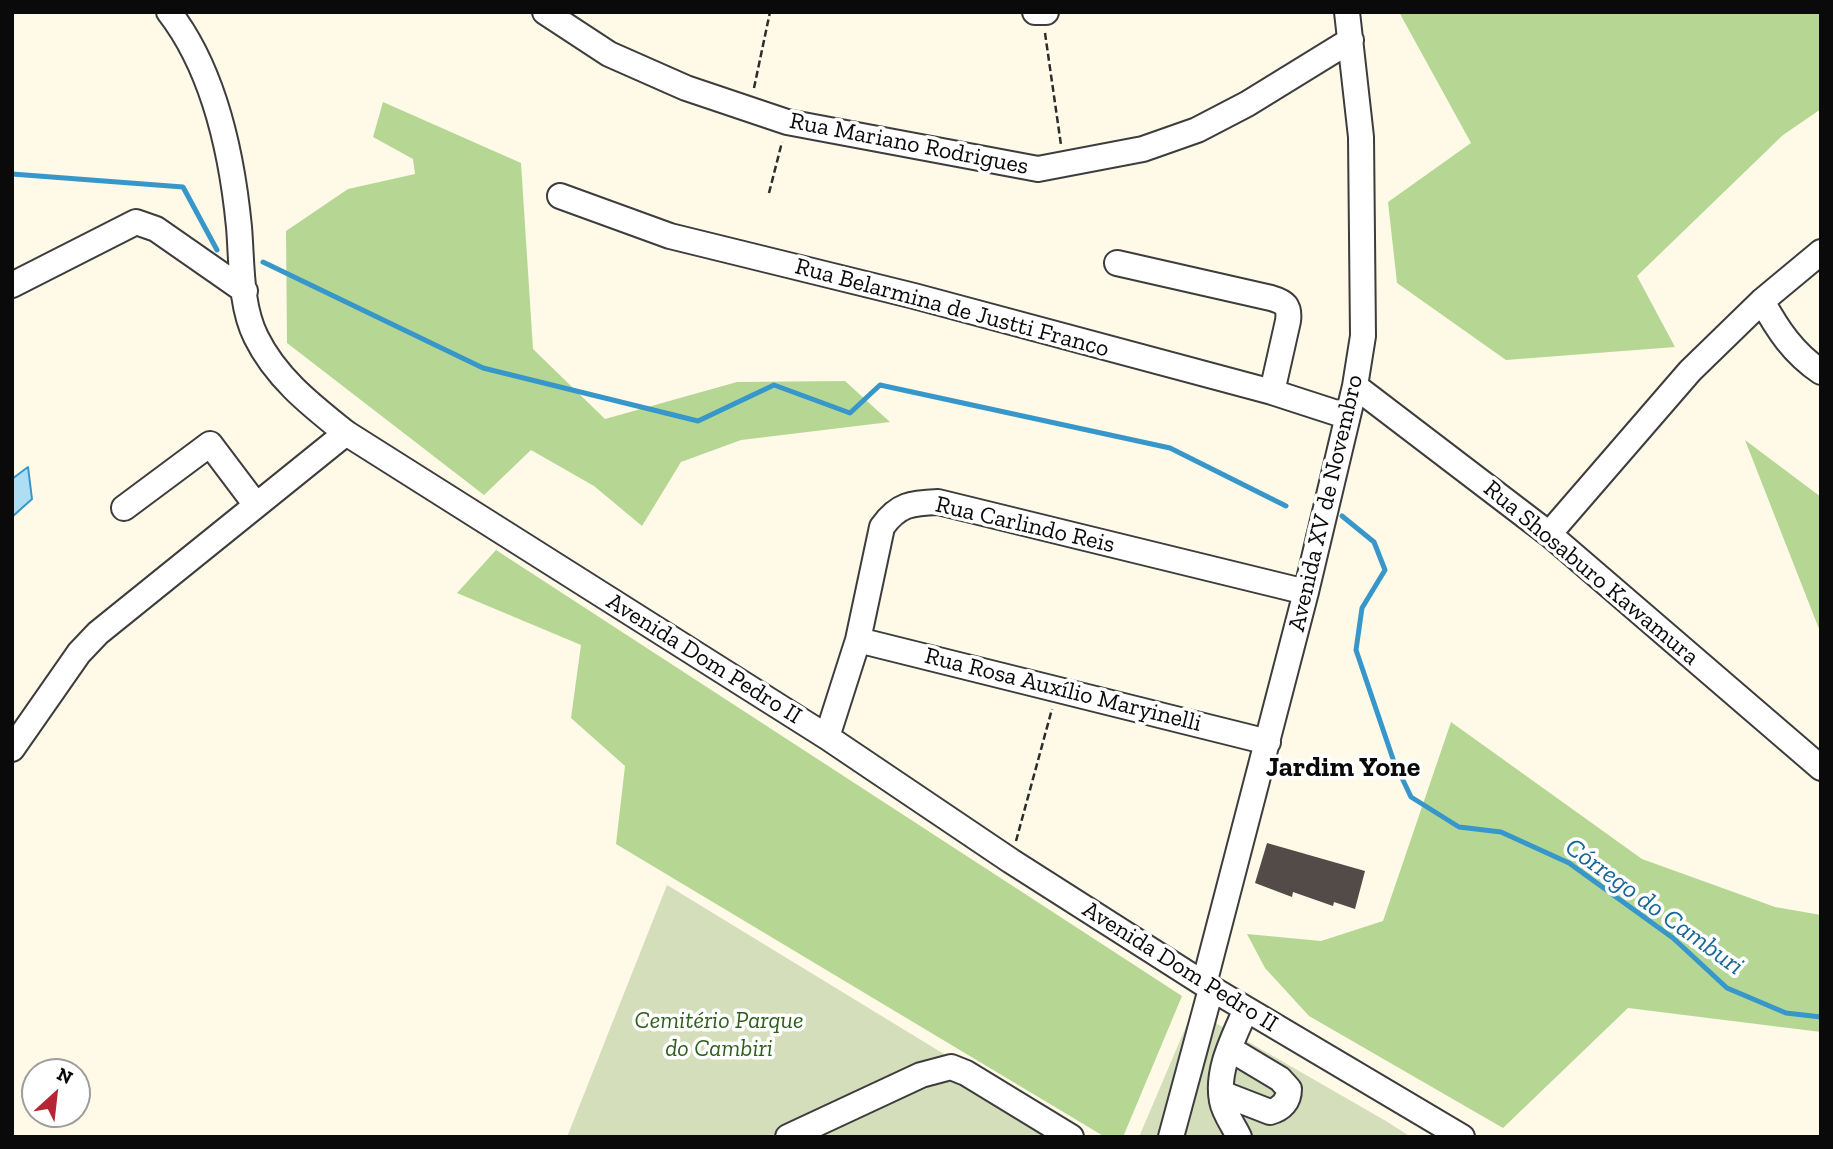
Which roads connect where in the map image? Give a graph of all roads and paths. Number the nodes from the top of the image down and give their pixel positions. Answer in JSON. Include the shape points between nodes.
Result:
{"nodes":[{"id":1,"x":169,"y":12,"type":"edge"},
{"id":2,"x":545,"y":12,"type":"edge"},
{"id":3,"x":770,"y":12,"type":"edge"},
{"id":4,"x":1035,"y":12,"type":"edge"},
{"id":5,"x":1347,"y":12,"type":"edge"},
{"id":6,"x":1044,"y":13,"type":"edge"},
{"id":7,"x":1351,"y":40,"type":"junction"},
{"id":8,"x":750,"y":110,"type":"junction"},
{"id":9,"x":787,"y":122,"type":"junction"},
{"id":10,"x":1064,"y":165,"type":"junction"},
{"id":11,"x":769,"y":192,"type":"dead end"},
{"id":12,"x":560,"y":197,"type":"dead end"},
{"id":13,"x":1821,"y":252,"type":"edge"},
{"id":14,"x":1118,"y":263,"type":"dead end"},
{"id":15,"x":12,"y":285,"type":"edge"},
{"id":16,"x":245,"y":291,"type":"junction"},
{"id":17,"x":1762,"y":301,"type":"junction"},
{"id":18,"x":1821,"y":372,"type":"edge"},
{"id":19,"x":1355,"y":386,"type":"junction"},
{"id":20,"x":1272,"y":392,"type":"junction"},
{"id":21,"x":1346,"y":416,"type":"junction"},
{"id":22,"x":346,"y":433,"type":"junction"},
{"id":23,"x":256,"y":505,"type":"junction"},
{"id":24,"x":124,"y":508,"type":"dead end"},
{"id":25,"x":1549,"y":534,"type":"junction"},
{"id":26,"x":1306,"y":592,"type":"junction"},
{"id":27,"x":858,"y":640,"type":"junction"},
{"id":28,"x":1058,"y":688,"type":"junction"},
{"id":29,"x":827,"y":737,"type":"junction"},
{"id":30,"x":1268,"y":742,"type":"junction"},
{"id":31,"x":12,"y":750,"type":"edge"},
{"id":32,"x":1821,"y":768,"type":"edge"},
{"id":33,"x":1011,"y":861,"type":"junction"},
{"id":34,"x":1211,"y":957,"type":"junction"},
{"id":35,"x":1181,"y":970,"type":"junction"},
{"id":36,"x":1208,"y":987,"type":"junction"},
{"id":37,"x":1246,"y":1009,"type":"junction"},
{"id":38,"x":1230,"y":1049,"type":"junction"},
{"id":39,"x":1221,"y":1093,"type":"junction"},
{"id":40,"x":1259,"y":1109,"type":"junction"},
{"id":41,"x":788,"y":1137,"type":"edge"},
{"id":42,"x":1071,"y":1137,"type":"edge"},
{"id":43,"x":1171,"y":1137,"type":"edge"},
{"id":44,"x":1240,"y":1137,"type":"edge"},
{"id":45,"x":1462,"y":1137,"type":"edge"}],
"edges":[{"from":1,"to":16,"type":"street","name":"Avenida Dom Pedro II","via":[[200,65],[218,120],[237,209]]},
{"from":2,"to":8,"type":"street","name":"Rua Mariano Rodrigues","via":[[608,54]]},
{"from":3,"to":8,"type":"path"},
{"from":4,"to":6,"type":"street"},
{"from":5,"to":7,"type":"street","name":"Avenida XV de Novembro"},
{"from":6,"to":10,"type":"path"},
{"from":7,"to":10,"type":"street","name":"Rua Mariano Rodrigues","via":[[1197,131],[1143,149]]},
{"from":7,"to":19,"type":"street","name":"Avenida XV de Novembro","via":[[1362,177],[1363,336]]},
{"from":8,"to":9,"type":"street","name":"Rua Mariano Rodrigues"},
{"from":9,"to":10,"type":"street","name":"Rua Mariano Rodrigues","via":[[1011,165],[1038,169]]},
{"from":9,"to":11,"type":"path"},
{"from":12,"to":20,"type":"street","name":"Rua Belarmina de Justti Franco","via":[[670,236]]},
{"from":13,"to":17,"type":"street"},
{"from":14,"to":20,"type":"street","via":[[1285,303],[1288,320]]},
{"from":15,"to":16,"type":"street","via":[[136,222],[156,229]]},
{"from":16,"to":22,"type":"street","name":"Avenida Dom Pedro II","via":[[255,336],[270,362],[290,387]]},
{"from":17,"to":18,"type":"street","via":[[1782,337],[1800,358]]},
{"from":17,"to":25,"type":"street","via":[[1648,417]]},
{"from":19,"to":21,"type":"street","name":"Avenida XV de Novembro"},
{"from":19,"to":25,"type":"street","name":"Rua Shosaburo Kawamura"},
{"from":20,"to":21,"type":"street","name":"Rua Belarmina de Justti Franco"},
{"from":21,"to":26,"type":"street","name":"Avenida XV de Novembro"},
{"from":22,"to":23,"type":"street"},
{"from":22,"to":29,"type":"street","name":"Avenida Dom Pedro II"},
{"from":23,"to":24,"type":"street","via":[[210,444]]},
{"from":23,"to":31,"type":"street","via":[[98,633]]},
{"from":25,"to":32,"type":"street","name":"Rua Shosaburo Kawamura"},
{"from":26,"to":27,"type":"street","name":"Rua Carlindo Reis","via":[[938,502],[915,503],[892,512],[883,527]]},
{"from":26,"to":30,"type":"street","name":"Avenida XV de Novembro"},
{"from":27,"to":28,"type":"street","name":"Rua Rosa Auxílio Maryinelli"},
{"from":27,"to":29,"type":"street","name":"Rua Carlindo Reis"},
{"from":28,"to":30,"type":"street","name":"Rua Rosa Auxílio Maryinelli"},
{"from":28,"to":33,"type":"path"},
{"from":29,"to":33,"type":"street","name":"Avenida Dom Pedro II"},
{"from":30,"to":34,"type":"street","name":"Avenida XV de Novembro"},
{"from":33,"to":35,"type":"street","name":"Avenida Dom Pedro II"},
{"from":34,"to":35,"type":"street"},
{"from":34,"to":36,"type":"street","name":"Avenida XV de Novembro"},
{"from":35,"to":36,"type":"street","name":"Avenida Dom Pedro II"},
{"from":36,"to":37,"type":"street","name":"Avenida Dom Pedro II"},
{"from":36,"to":43,"type":"street","name":"Avenida XV de Novembro"},
{"from":37,"to":38,"type":"street"},
{"from":37,"to":45,"type":"street","name":"Avenida Dom Pedro II"},
{"from":38,"to":39,"type":"street"},
{"from":38,"to":40,"type":"street","via":[[1289,1089],[1287,1100],[1277,1110]]},
{"from":39,"to":40,"type":"street"},
{"from":39,"to":44,"type":"street"},
{"from":40,"to":44,"type":"street"},
{"from":41,"to":42,"type":"street","via":[[920,1074],[951,1067]]}]}
